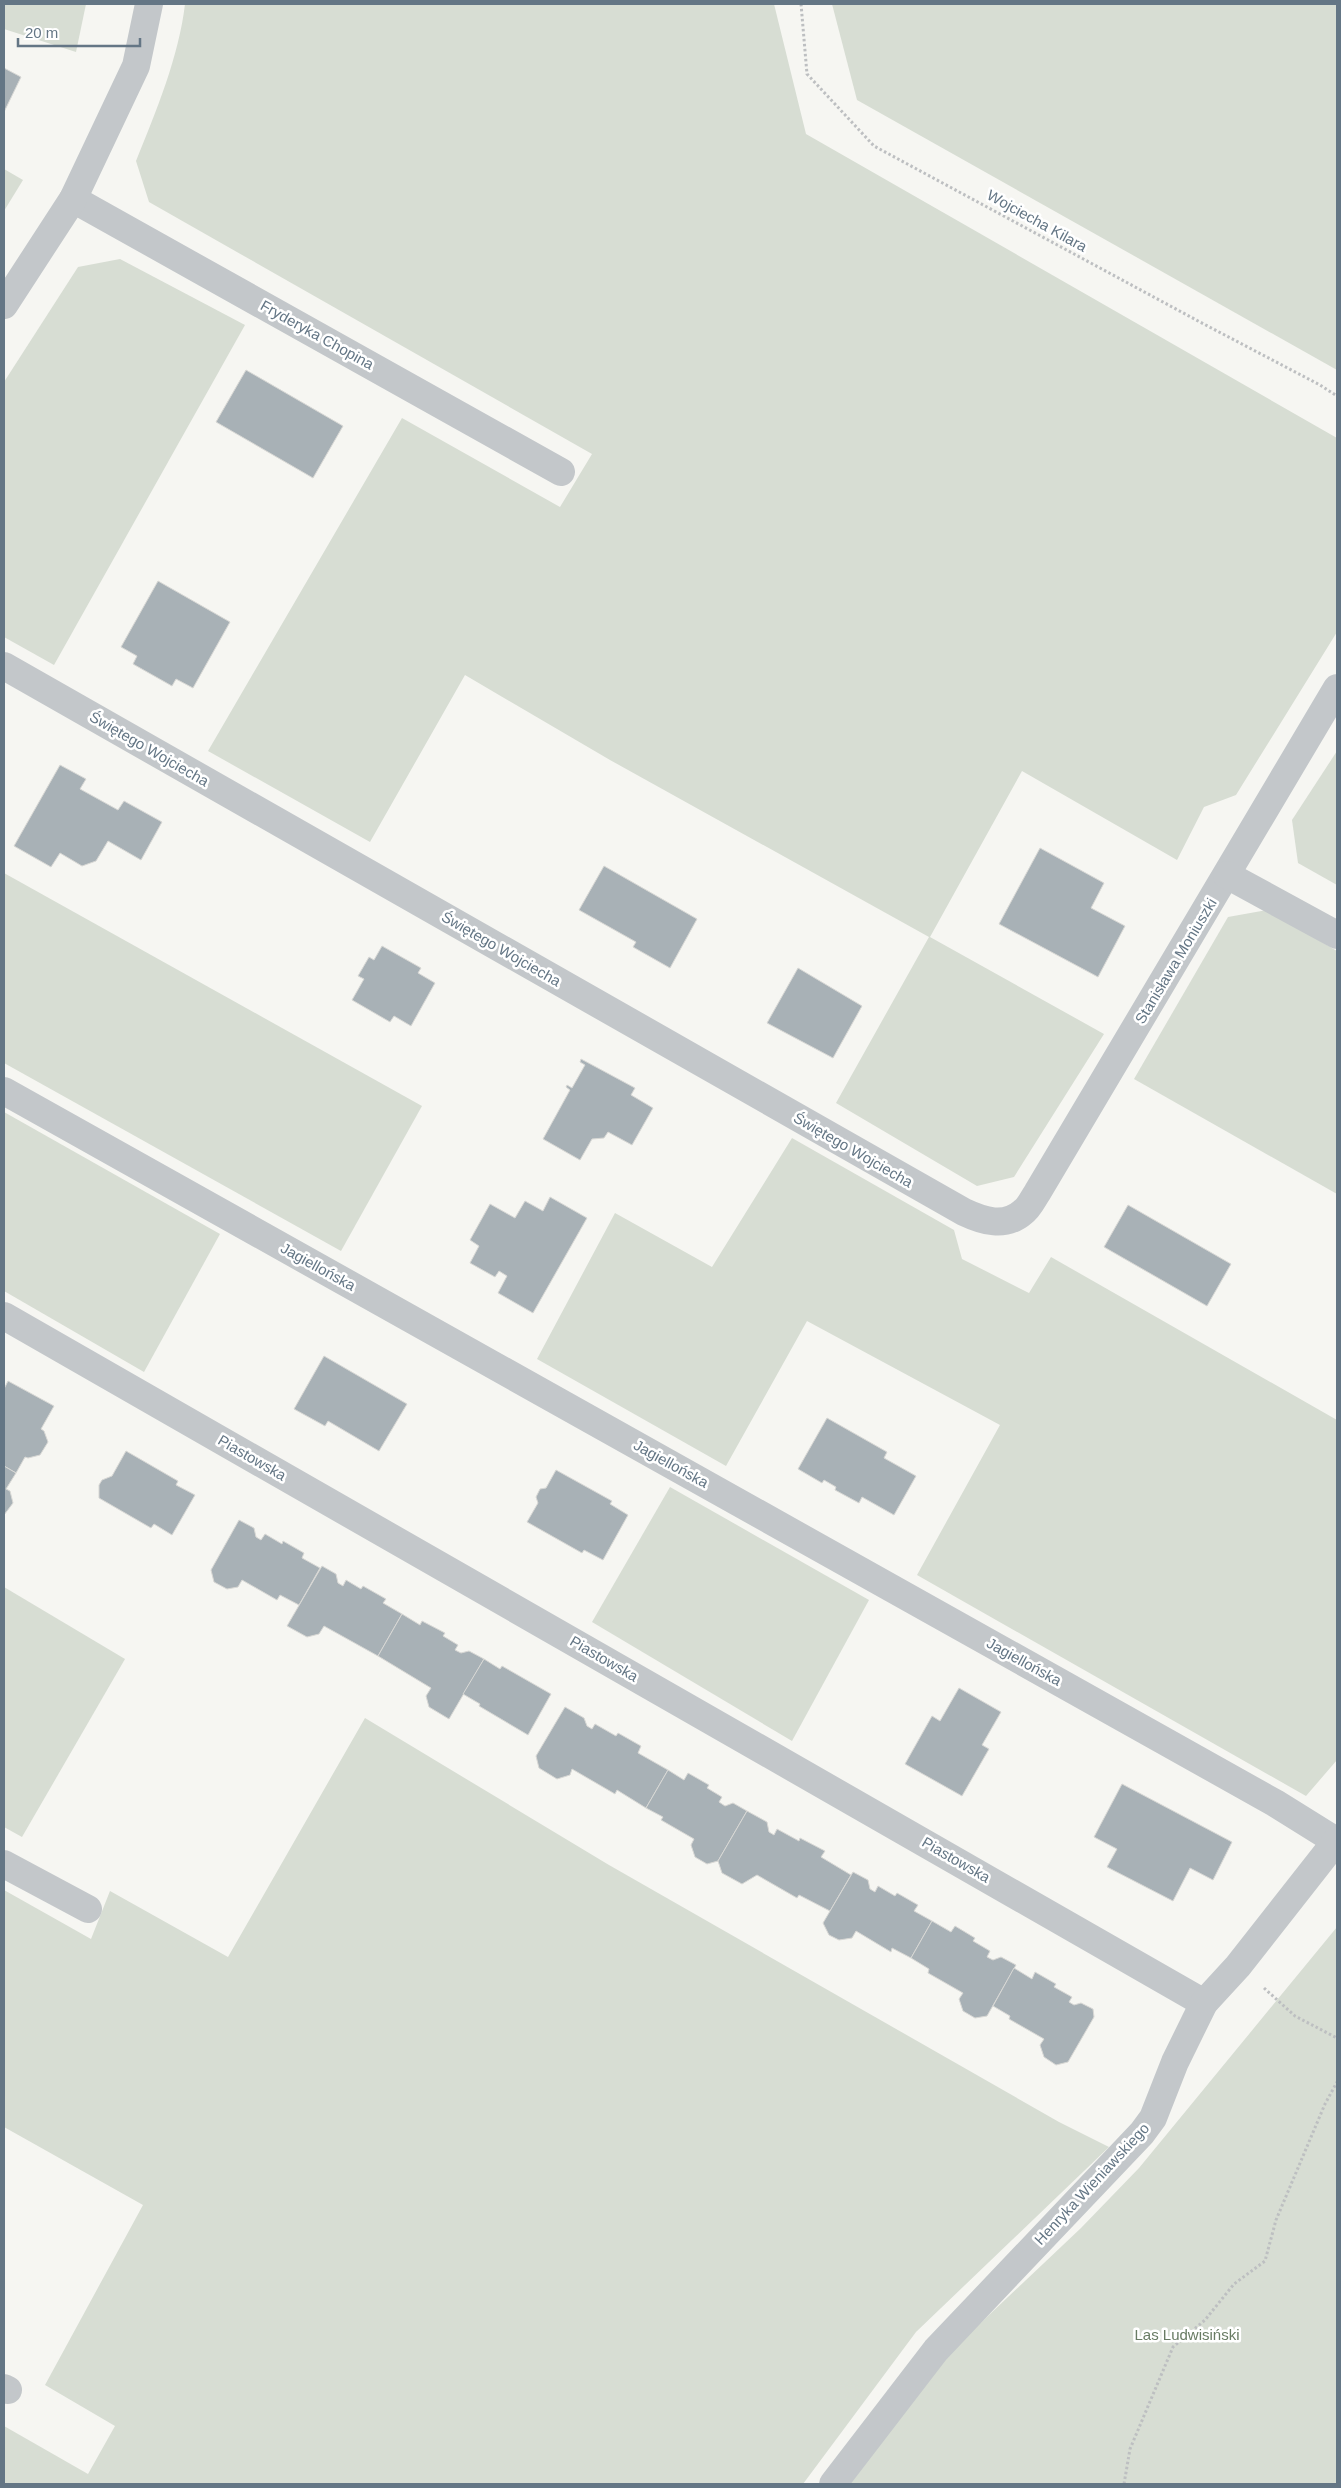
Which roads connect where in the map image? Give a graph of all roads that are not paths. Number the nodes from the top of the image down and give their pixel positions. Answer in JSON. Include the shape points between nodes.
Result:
{"nodes":[{"id":1,"x":149,"y":4,"type":"edge"},
{"id":2,"x":73,"y":199,"type":"junction"},
{"id":3,"x":4,"y":305,"type":"edge"},
{"id":4,"x":561,"y":472,"type":"dead end"},
{"id":5,"x":4,"y":666,"type":"edge"},
{"id":6,"x":1337,"y":688,"type":"edge"},
{"id":7,"x":1227,"y":875,"type":"junction"},
{"id":8,"x":1337,"y":935,"type":"edge"},
{"id":9,"x":4,"y":1091,"type":"edge"},
{"id":10,"x":1002,"y":1222,"type":"joint"},
{"id":11,"x":4,"y":1316,"type":"edge"},
{"id":12,"x":1337,"y":1841,"type":"edge"},
{"id":13,"x":4,"y":1864,"type":"edge"},
{"id":14,"x":88,"y":1909,"type":"dead end"},
{"id":15,"x":1204,"y":2003,"type":"junction"},
{"id":16,"x":833,"y":2484,"type":"edge"}],
"edges":[{"from":1,"to":2,"type":"street","via":[[136,66]]},
{"from":2,"to":3,"type":"street"},
{"from":2,"to":4,"type":"street","name":"Fryderyka Chopina"},
{"from":5,"to":10,"type":"street","name":"Świętego Wojciecha","via":[[964,1212],[983,1221]]},
{"from":6,"to":7,"type":"street","name":"Stanisława Moniuszki"},
{"from":7,"to":8,"type":"street"},
{"from":7,"to":10,"type":"street","name":"Stanisława Moniuszki","via":[[1038,1193],[1024,1212]]},
{"from":9,"to":12,"type":"street","name":"Jagiellońska","via":[[1275,1803]]},
{"from":11,"to":15,"type":"street","name":"Piastowska"},
{"from":12,"to":15,"type":"street","name":"Henryka Wieniawskiego","via":[[1238,1966]]},
{"from":13,"to":14,"type":"street"},
{"from":15,"to":16,"type":"street","name":"Henryka Wieniawskiego","via":[[1175,2062],[1153,2118],[1142,2133],[936,2350]]}]}
